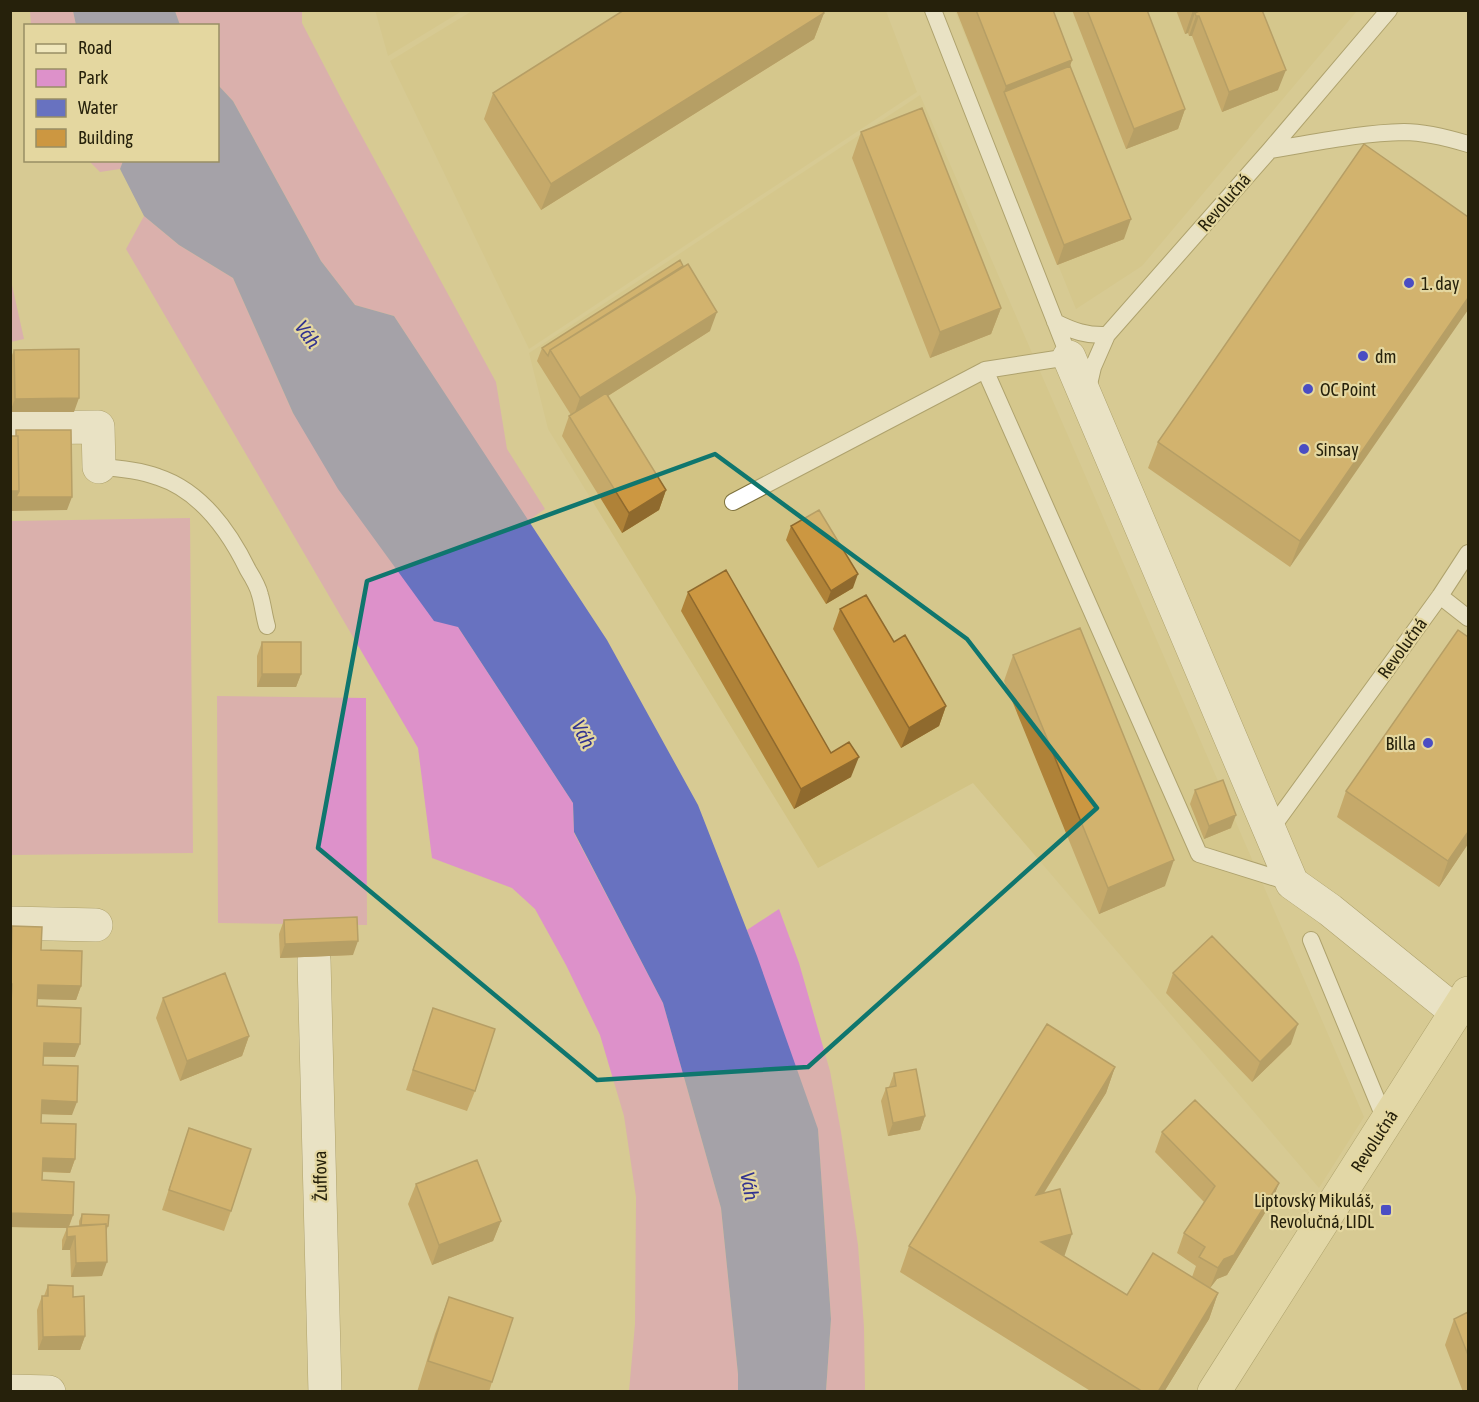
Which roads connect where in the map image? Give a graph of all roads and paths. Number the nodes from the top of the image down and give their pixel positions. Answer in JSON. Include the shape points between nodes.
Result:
{"nodes":[{"id":1,"x":933,"y":10,"type":"edge"},
{"id":2,"x":1389,"y":10,"type":"edge"},
{"id":3,"x":1468,"y":144,"type":"edge"},
{"id":4,"x":1270,"y":150,"type":"junction"},
{"id":5,"x":1055,"y":322,"type":"junction"},
{"id":6,"x":1107,"y":335,"type":"junction"},
{"id":7,"x":1069,"y":357,"type":"junction"},
{"id":8,"x":985,"y":370,"type":"junction"},
{"id":9,"x":1086,"y":398,"type":"junction"},
{"id":10,"x":10,"y":428,"type":"edge"},
{"id":11,"x":99,"y":467,"type":"joint"},
{"id":12,"x":733,"y":502,"type":"dead end"},
{"id":13,"x":1468,"y":553,"type":"edge"},
{"id":14,"x":1440,"y":596,"type":"junction"},
{"id":15,"x":1468,"y":618,"type":"edge"},
{"id":16,"x":267,"y":626,"type":"dead end"},
{"id":17,"x":1270,"y":829,"type":"junction"},
{"id":18,"x":1292,"y":883,"type":"junction"},
{"id":19,"x":10,"y":923,"type":"edge"},
{"id":20,"x":96,"y":925,"type":"dead end"},
{"id":21,"x":1311,"y":940,"type":"dead end"},
{"id":22,"x":314,"y":960,"type":"dead end"},
{"id":23,"x":1462,"y":1002,"type":"edge"},
{"id":24,"x":1387,"y":1123,"type":"junction"},
{"id":25,"x":10,"y":1391,"type":"edge"},
{"id":26,"x":49,"y":1392,"type":"edge"},
{"id":27,"x":325,"y":1392,"type":"edge"},
{"id":28,"x":1214,"y":1392,"type":"edge"}],
"edges":[{"from":1,"to":5,"type":"lane"},
{"from":2,"to":4,"type":"lane","name":"Revolučná"},
{"from":3,"to":4,"type":"lane","via":[[1405,132]]},
{"from":4,"to":6,"type":"lane","name":"Revolučná"},
{"from":5,"to":6,"type":"lane","via":[[1092,336]]},
{"from":5,"to":7,"type":"lane"},
{"from":6,"to":9,"type":"lane","name":"Revolučná","via":[[1093,367]]},
{"from":7,"to":8,"type":"lane"},
{"from":7,"to":9,"type":"street"},
{"from":8,"to":12,"type":"lane"},
{"from":8,"to":18,"type":"lane","via":[[1199,854]]},
{"from":9,"to":17,"type":"street"},
{"from":10,"to":11,"type":"street","via":[[98,427]]},
{"from":11,"to":16,"type":"lane","via":[[158,477],[202,504],[240,553],[260,593]]},
{"from":13,"to":14,"type":"lane","name":"Revolučná"},
{"from":14,"to":15,"type":"lane"},
{"from":14,"to":17,"type":"lane","name":"Revolučná"},
{"from":17,"to":18,"type":"street"},
{"from":18,"to":23,"type":"street","name":"Revolučná"},
{"from":19,"to":20,"type":"street"},
{"from":21,"to":24,"type":"lane"},
{"from":22,"to":27,"type":"street","name":"Žuffova"},
{"from":23,"to":24,"type":"main road","name":"Revolučná"},
{"from":24,"to":28,"type":"main road","name":"Revolučná"},
{"from":25,"to":26,"type":"street"}]}
